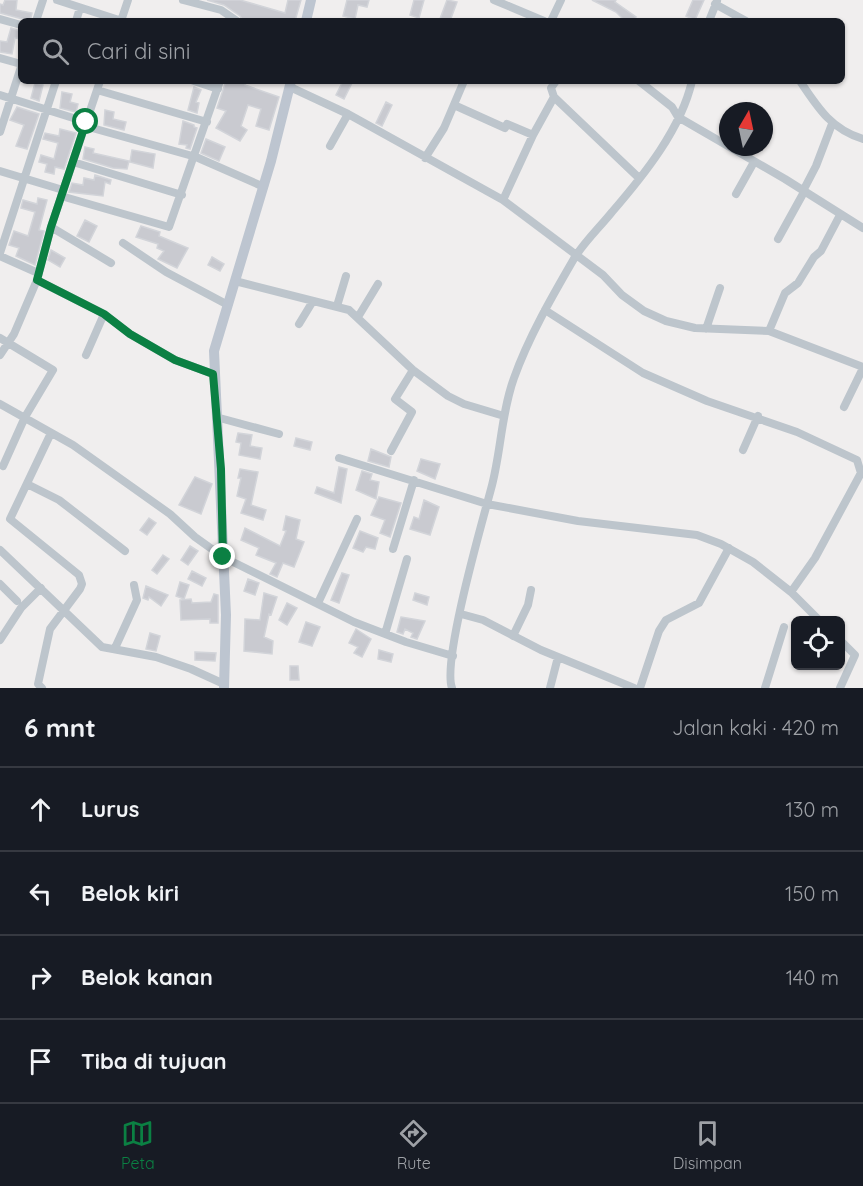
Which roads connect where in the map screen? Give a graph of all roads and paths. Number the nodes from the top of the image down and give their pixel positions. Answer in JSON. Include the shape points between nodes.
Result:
{"nodes":[{"id":1,"x":43,"y":0,"type":"edge"},
{"id":2,"x":57,"y":0,"type":"edge"},
{"id":3,"x":128,"y":0,"type":"edge"},
{"id":4,"x":183,"y":0,"type":"edge"},
{"id":5,"x":311,"y":0,"type":"edge"},
{"id":6,"x":494,"y":0,"type":"edge"},
{"id":7,"x":561,"y":0,"type":"edge"},
{"id":8,"x":716,"y":2,"type":"edge"},
{"id":9,"x":214,"y":4,"type":"edge"},
{"id":10,"x":80,"y":8,"type":"junction"},
{"id":11,"x":37,"y":18,"type":"edge"},
{"id":12,"x":77,"y":18,"type":"edge"},
{"id":13,"x":112,"y":18,"type":"edge"},
{"id":14,"x":122,"y":18,"type":"edge"},
{"id":15,"x":234,"y":18,"type":"edge"},
{"id":16,"x":307,"y":18,"type":"edge"},
{"id":17,"x":537,"y":18,"type":"edge"},
{"id":18,"x":552,"y":18,"type":"edge"},
{"id":19,"x":710,"y":18,"type":"edge"},
{"id":20,"x":741,"y":18,"type":"edge"},
{"id":21,"x":0,"y":19,"type":"edge"},
{"id":22,"x":18,"y":24,"type":"edge"},
{"id":23,"x":0,"y":58,"type":"edge"},
{"id":24,"x":18,"y":65,"type":"edge"},
{"id":25,"x":18,"y":76,"type":"edge"},
{"id":26,"x":55,"y":84,"type":"edge"},
{"id":27,"x":99,"y":84,"type":"edge"},
{"id":28,"x":291,"y":84,"type":"edge"},
{"id":29,"x":463,"y":84,"type":"edge"},
{"id":30,"x":554,"y":84,"type":"edge"},
{"id":31,"x":643,"y":84,"type":"edge"},
{"id":32,"x":691,"y":84,"type":"edge"},
{"id":33,"x":802,"y":84,"type":"edge"},
{"id":34,"x":219,"y":85,"type":"edge"},
{"id":35,"x":97,"y":90,"type":"junction"},
{"id":36,"x":0,"y":95,"type":"edge"},
{"id":37,"x":554,"y":97,"type":"junction"},
{"id":38,"x":11,"y":98,"type":"junction"},
{"id":39,"x":454,"y":105,"type":"junction"},
{"id":40,"x":47,"y":110,"type":"junction"},
{"id":41,"x":348,"y":114,"type":"junction"},
{"id":42,"x":678,"y":117,"type":"junction"},
{"id":43,"x":207,"y":122,"type":"junction"},
{"id":44,"x":86,"y":124,"type":"junction"},
{"id":45,"x":832,"y":124,"type":"junction"},
{"id":46,"x":0,"y":132,"type":"edge"},
{"id":47,"x":532,"y":135,"type":"junction"},
{"id":48,"x":863,"y":139,"type":"edge"},
{"id":49,"x":330,"y":146,"type":"dead end"},
{"id":50,"x":196,"y":157,"type":"junction"},
{"id":51,"x":425,"y":158,"type":"junction"},
{"id":52,"x":73,"y":162,"type":"junction"},
{"id":53,"x":754,"y":162,"type":"junction"},
{"id":54,"x":0,"y":171,"type":"edge"},
{"id":55,"x":639,"y":178,"type":"junction"},
{"id":56,"x":24,"y":179,"type":"junction"},
{"id":57,"x":264,"y":187,"type":"junction"},
{"id":58,"x":804,"y":192,"type":"junction"},
{"id":59,"x":62,"y":193,"type":"junction"},
{"id":60,"x":736,"y":194,"type":"dead end"},
{"id":61,"x":182,"y":195,"type":"junction"},
{"id":62,"x":503,"y":200,"type":"junction"},
{"id":63,"x":840,"y":215,"type":"junction"},
{"id":64,"x":51,"y":227,"type":"junction"},
{"id":65,"x":863,"y":228,"type":"edge"},
{"id":66,"x":778,"y":239,"type":"dead end"},
{"id":67,"x":123,"y":243,"type":"dead end"},
{"id":68,"x":0,"y":255,"type":"edge"},
{"id":69,"x":576,"y":256,"type":"junction"},
{"id":70,"x":111,"y":262,"type":"dead end"},
{"id":71,"x":346,"y":276,"type":"dead end"},
{"id":72,"x":38,"y":277,"type":"junction"},
{"id":73,"x":236,"y":281,"type":"junction"},
{"id":74,"x":378,"y":284,"type":"dead end"},
{"id":75,"x":720,"y":288,"type":"dead end"},
{"id":76,"x":313,"y":301,"type":"junction"},
{"id":77,"x":228,"y":305,"type":"junction"},
{"id":78,"x":337,"y":306,"type":"junction"},
{"id":79,"x":545,"y":310,"type":"junction"},
{"id":80,"x":104,"y":314,"type":"junction"},
{"id":81,"x":358,"y":317,"type":"junction"},
{"id":82,"x":299,"y":324,"type":"dead end"},
{"id":83,"x":706,"y":329,"type":"junction"},
{"id":84,"x":769,"y":331,"type":"junction"},
{"id":85,"x":0,"y":338,"type":"edge"},
{"id":86,"x":8,"y":342,"type":"junction"},
{"id":87,"x":0,"y":355,"type":"edge"},
{"id":88,"x":86,"y":356,"type":"dead end"},
{"id":89,"x":863,"y":368,"type":"edge"},
{"id":90,"x":413,"y":370,"type":"junction"},
{"id":91,"x":213,"y":374,"type":"junction"},
{"id":92,"x":0,"y":404,"type":"edge"},
{"id":93,"x":844,"y":407,"type":"dead end"},
{"id":94,"x":504,"y":416,"type":"junction"},
{"id":95,"x":758,"y":416,"type":"junction"},
{"id":96,"x":25,"y":417,"type":"junction"},
{"id":97,"x":216,"y":417,"type":"junction"},
{"id":98,"x":51,"y":433,"type":"junction"},
{"id":99,"x":279,"y":434,"type":"dead end"},
{"id":100,"x":743,"y":450,"type":"dead end"},
{"id":101,"x":391,"y":451,"type":"dead end"},
{"id":102,"x":339,"y":458,"type":"dead end"},
{"id":103,"x":3,"y":466,"type":"dead end"},
{"id":104,"x":414,"y":480,"type":"junction"},
{"id":105,"x":27,"y":484,"type":"junction"},
{"id":106,"x":487,"y":504,"type":"junction"},
{"id":107,"x":357,"y":519,"type":"dead end"},
{"id":108,"x":729,"y":548,"type":"junction"},
{"id":109,"x":393,"y":549,"type":"dead end"},
{"id":110,"x":0,"y":550,"type":"edge"},
{"id":111,"x":125,"y":551,"type":"dead end"},
{"id":112,"x":223,"y":557,"type":"junction"},
{"id":113,"x":407,"y":559,"type":"dead end"},
{"id":114,"x":0,"y":584,"type":"edge"},
{"id":115,"x":134,"y":585,"type":"dead end"},
{"id":116,"x":41,"y":588,"type":"junction"},
{"id":117,"x":531,"y":590,"type":"dead end"},
{"id":118,"x":791,"y":592,"type":"junction"},
{"id":119,"x":17,"y":601,"type":"dead end"},
{"id":120,"x":318,"y":603,"type":"junction"},
{"id":121,"x":64,"y":610,"type":"junction"},
{"id":122,"x":461,"y":614,"type":"junction"},
{"id":123,"x":814,"y":616,"type":"edge"},
{"id":124,"x":784,"y":627,"type":"dead end"},
{"id":125,"x":385,"y":634,"type":"junction"},
{"id":126,"x":513,"y":636,"type":"junction"},
{"id":127,"x":0,"y":640,"type":"edge"},
{"id":128,"x":845,"y":645,"type":"edge"},
{"id":129,"x":115,"y":648,"type":"junction"},
{"id":130,"x":453,"y":656,"type":"junction"},
{"id":131,"x":558,"y":657,"type":"junction"},
{"id":132,"x":224,"y":686,"type":"edge"},
{"id":133,"x":42,"y":688,"type":"edge"},
{"id":134,"x":452,"y":688,"type":"edge"},
{"id":135,"x":550,"y":688,"type":"edge"},
{"id":136,"x":634,"y":688,"type":"edge"},
{"id":137,"x":640,"y":688,"type":"edge"},
{"id":138,"x":765,"y":688,"type":"edge"},
{"id":139,"x":840,"y":688,"type":"edge"}],
"edges":[{"from":1,"to":11,"type":"street"},
{"from":2,"to":10,"type":"street"},
{"from":3,"to":14,"type":"street"},
{"from":4,"to":9,"type":"street"},
{"from":5,"to":16,"type":"main road"},
{"from":6,"to":17,"type":"street"},
{"from":7,"to":18,"type":"street"},
{"from":8,"to":19,"type":"street"},
{"from":8,"to":20,"type":"street"},
{"from":9,"to":15,"type":"street"},
{"from":10,"to":12,"type":"street"},
{"from":10,"to":13,"type":"street"},
{"from":21,"to":22,"type":"street"},
{"from":23,"to":24,"type":"street"},
{"from":25,"to":38,"type":"street"},
{"from":26,"to":40,"type":"street"},
{"from":27,"to":35,"type":"street"},
{"from":28,"to":41,"type":"street"},
{"from":28,"to":57,"type":"main road"},
{"from":29,"to":39,"type":"street"},
{"from":30,"to":37,"type":"street"},
{"from":31,"to":42,"type":"street","via":[[672,106]]},
{"from":32,"to":42,"type":"street"},
{"from":33,"to":45,"type":"street"},
{"from":34,"to":43,"type":"street"},
{"from":35,"to":43,"type":"street"},
{"from":35,"to":44,"type":"street"},
{"from":36,"to":38,"type":"street"},
{"from":37,"to":47,"type":"street"},
{"from":37,"to":55,"type":"street"},
{"from":38,"to":40,"type":"street"},
{"from":38,"to":46,"type":"street"},
{"from":39,"to":47,"type":"street","via":[[505,128],[507,124]]},
{"from":39,"to":51,"type":"street"},
{"from":40,"to":44,"type":"street"},
{"from":40,"to":56,"type":"street"},
{"from":41,"to":49,"type":"street"},
{"from":41,"to":51,"type":"street"},
{"from":42,"to":53,"type":"street"},
{"from":42,"to":55,"type":"street"},
{"from":43,"to":50,"type":"street"},
{"from":44,"to":50,"type":"street"},
{"from":44,"to":52,"type":"street"},
{"from":45,"to":48,"type":"street"},
{"from":45,"to":58,"type":"street"},
{"from":47,"to":62,"type":"street"},
{"from":50,"to":57,"type":"street"},
{"from":50,"to":61,"type":"street"},
{"from":51,"to":62,"type":"street"},
{"from":52,"to":59,"type":"street"},
{"from":52,"to":61,"type":"street"},
{"from":53,"to":58,"type":"street"},
{"from":53,"to":60,"type":"street"},
{"from":54,"to":56,"type":"street"},
{"from":55,"to":69,"type":"street"},
{"from":56,"to":59,"type":"street"},
{"from":56,"to":68,"type":"street"},
{"from":57,"to":73,"type":"main road"},
{"from":58,"to":63,"type":"street"},
{"from":58,"to":66,"type":"street"},
{"from":59,"to":61,"type":"street","via":[[166,228],[172,224]]},
{"from":59,"to":64,"type":"street"},
{"from":62,"to":69,"type":"street"},
{"from":63,"to":65,"type":"street"},
{"from":63,"to":84,"type":"street","via":[[821,251],[798,283],[785,292]]},
{"from":64,"to":70,"type":"street"},
{"from":64,"to":72,"type":"street"},
{"from":67,"to":77,"type":"street","via":[[159,268]]},
{"from":68,"to":72,"type":"street"},
{"from":69,"to":79,"type":"street"},
{"from":69,"to":83,"type":"street","via":[[644,311],[682,326]]},
{"from":71,"to":78,"type":"street"},
{"from":72,"to":80,"type":"street"},
{"from":72,"to":86,"type":"street"},
{"from":73,"to":76,"type":"street"},
{"from":73,"to":77,"type":"main road"},
{"from":74,"to":81,"type":"street"},
{"from":75,"to":83,"type":"street"},
{"from":76,"to":78,"type":"street"},
{"from":76,"to":82,"type":"street"},
{"from":77,"to":91,"type":"main road","via":[[216,342]]},
{"from":78,"to":81,"type":"street"},
{"from":79,"to":94,"type":"street","via":[[514,379]]},
{"from":79,"to":95,"type":"street","via":[[643,373]]},
{"from":80,"to":88,"type":"street"},
{"from":80,"to":91,"type":"street","via":[[175,360]]},
{"from":81,"to":90,"type":"street"},
{"from":83,"to":84,"type":"street"},
{"from":84,"to":89,"type":"street"},
{"from":85,"to":86,"type":"street"},
{"from":86,"to":87,"type":"street"},
{"from":86,"to":96,"type":"street","via":[[53,370]]},
{"from":89,"to":93,"type":"street"},
{"from":90,"to":94,"type":"street","via":[[464,404]]},
{"from":90,"to":101,"type":"street","via":[[395,399],[412,410]]},
{"from":91,"to":97,"type":"main road"},
{"from":92,"to":96,"type":"street"},
{"from":94,"to":106,"type":"street"},
{"from":95,"to":100,"type":"street"},
{"from":95,"to":118,"type":"street","via":[[860,464],[861,473],[832,528]]},
{"from":96,"to":98,"type":"street"},
{"from":96,"to":103,"type":"street"},
{"from":97,"to":99,"type":"street"},
{"from":97,"to":112,"type":"main road"},
{"from":98,"to":105,"type":"street"},
{"from":98,"to":112,"type":"street","via":[[134,487]]},
{"from":102,"to":104,"type":"street"},
{"from":104,"to":106,"type":"street"},
{"from":104,"to":109,"type":"street"},
{"from":105,"to":111,"type":"street","via":[[59,500]]},
{"from":105,"to":121,"type":"street","via":[[10,519],[79,575],[82,585]]},
{"from":106,"to":108,"type":"street","via":[[578,521],[697,535]]},
{"from":106,"to":122,"type":"street"},
{"from":107,"to":120,"type":"street"},
{"from":108,"to":118,"type":"street"},
{"from":108,"to":137,"type":"street","via":[[699,603],[666,620],[659,631]]},
{"from":110,"to":116,"type":"street"},
{"from":112,"to":120,"type":"street"},
{"from":112,"to":132,"type":"main road"},
{"from":113,"to":125,"type":"street"},
{"from":114,"to":119,"type":"street"},
{"from":115,"to":129,"type":"street","via":[[137,600]]},
{"from":116,"to":121,"type":"street"},
{"from":116,"to":127,"type":"street","via":[[21,608]]},
{"from":117,"to":126,"type":"street"},
{"from":118,"to":123,"type":"street"},
{"from":120,"to":125,"type":"street"},
{"from":121,"to":129,"type":"street","via":[[102,647]]},
{"from":121,"to":133,"type":"street","via":[[48,636],[38,684]]},
{"from":122,"to":126,"type":"street","via":[[483,620]]},
{"from":122,"to":130,"type":"street"},
{"from":124,"to":138,"type":"street"},
{"from":125,"to":130,"type":"street"},
{"from":126,"to":131,"type":"street"},
{"from":128,"to":139,"type":"street","via":[[855,656]]},
{"from":129,"to":132,"type":"street","via":[[165,660]]},
{"from":130,"to":134,"type":"street"},
{"from":131,"to":135,"type":"street"},
{"from":131,"to":136,"type":"street"}]}
